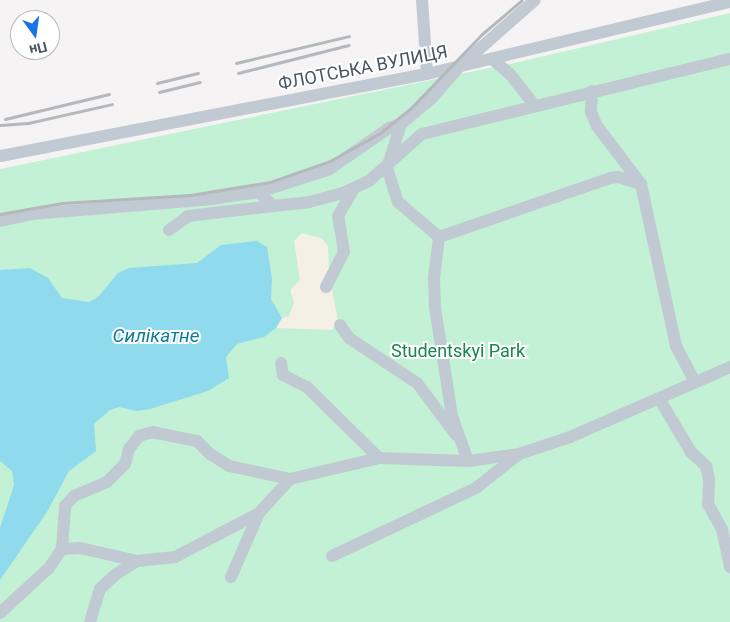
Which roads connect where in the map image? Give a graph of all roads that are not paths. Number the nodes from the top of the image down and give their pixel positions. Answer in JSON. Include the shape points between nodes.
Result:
{"nodes":[{"id":1,"x":422,"y":0,"type":"edge"},
{"id":2,"x":535,"y":0,"type":"edge"},
{"id":3,"x":730,"y":2,"type":"edge"},
{"id":4,"x":492,"y":59,"type":"junction"},
{"id":5,"x":730,"y":59,"type":"edge"},
{"id":6,"x":459,"y":67,"type":"junction"},
{"id":7,"x":427,"y":74,"type":"junction"},
{"id":8,"x":592,"y":91,"type":"junction"},
{"id":9,"x":534,"y":105,"type":"junction"},
{"id":10,"x":402,"y":124,"type":"junction"},
{"id":11,"x":0,"y":156,"type":"edge"},
{"id":12,"x":387,"y":168,"type":"junction"},
{"id":13,"x":641,"y":184,"type":"junction"},
{"id":14,"x":354,"y":188,"type":"junction"},
{"id":15,"x":259,"y":192,"type":"junction"},
{"id":16,"x":274,"y":206,"type":"junction"},
{"id":17,"x":0,"y":221,"type":"edge"},
{"id":18,"x":169,"y":230,"type":"dead end"},
{"id":19,"x":440,"y":237,"type":"junction"},
{"id":20,"x":326,"y":287,"type":"dead end"},
{"id":21,"x":340,"y":325,"type":"dead end"},
{"id":22,"x":281,"y":363,"type":"dead end"},
{"id":23,"x":730,"y":368,"type":"edge"},
{"id":24,"x":695,"y":382,"type":"junction"},
{"id":25,"x":660,"y":400,"type":"junction"},
{"id":26,"x":459,"y":439,"type":"junction"},
{"id":27,"x":519,"y":454,"type":"junction"},
{"id":28,"x":379,"y":458,"type":"junction"},
{"id":29,"x":468,"y":461,"type":"junction"},
{"id":30,"x":290,"y":479,"type":"junction"},
{"id":31,"x":259,"y":513,"type":"junction"},
{"id":32,"x":62,"y":549,"type":"junction"},
{"id":33,"x":332,"y":556,"type":"dead end"},
{"id":34,"x":137,"y":561,"type":"junction"},
{"id":35,"x":730,"y":567,"type":"edge"},
{"id":36,"x":231,"y":578,"type":"dead end"},
{"id":37,"x":0,"y":613,"type":"edge"},
{"id":38,"x":90,"y":622,"type":"edge"}],
"edges":[{"from":1,"to":7,"type":"street"},
{"from":2,"to":6,"type":"street"},
{"from":3,"to":4,"type":"street","name":"ФЛОТСЬКА ВУЛИЦЯ"},
{"from":4,"to":6,"type":"street","name":"ФЛОТСЬКА ВУЛИЦЯ"},
{"from":4,"to":9,"type":"street","via":[[510,74]]},
{"from":5,"to":8,"type":"street"},
{"from":6,"to":7,"type":"street","name":"ФЛОТСЬКА ВУЛИЦЯ"},
{"from":6,"to":10,"type":"street","via":[[431,99]]},
{"from":7,"to":11,"type":"street","name":"ФЛОТСЬКА ВУЛИЦЯ"},
{"from":8,"to":9,"type":"street"},
{"from":8,"to":13,"type":"street","via":[[591,112],[597,126]]},
{"from":9,"to":12,"type":"street","via":[[422,134]]},
{"from":10,"to":12,"type":"street"},
{"from":10,"to":15,"type":"street","via":[[389,128],[328,170]]},
{"from":12,"to":14,"type":"street"},
{"from":12,"to":19,"type":"street","via":[[398,202]]},
{"from":13,"to":19,"type":"street","via":[[618,177],[610,178]]},
{"from":13,"to":24,"type":"street","via":[[676,346]]},
{"from":14,"to":16,"type":"street","via":[[309,202]]},
{"from":14,"to":20,"type":"street","via":[[338,216],[344,252]]},
{"from":15,"to":16,"type":"street"},
{"from":15,"to":17,"type":"street","via":[[204,200],[32,214]]},
{"from":16,"to":18,"type":"street","via":[[188,216]]},
{"from":19,"to":26,"type":"street","via":[[434,278],[435,307],[452,416]]},
{"from":21,"to":26,"type":"street","via":[[349,338],[417,383]]},
{"from":22,"to":28,"type":"street","via":[[283,375],[307,387]]},
{"from":23,"to":24,"type":"street"},
{"from":24,"to":25,"type":"street"},
{"from":25,"to":27,"type":"street"},
{"from":25,"to":35,"type":"street","via":[[691,452],[706,466],[708,504],[722,529]]},
{"from":26,"to":29,"type":"street"},
{"from":27,"to":29,"type":"street"},
{"from":27,"to":33,"type":"street","via":[[476,488]]},
{"from":28,"to":29,"type":"street"},
{"from":28,"to":30,"type":"street"},
{"from":30,"to":31,"type":"street"},
{"from":30,"to":32,"type":"street","via":[[230,466],[210,454],[197,441],[152,432],[139,436],[129,449],[125,464],[108,482],[74,496],[65,506]]},
{"from":31,"to":34,"type":"street","via":[[175,557]]},
{"from":31,"to":36,"type":"street"},
{"from":32,"to":34,"type":"street","via":[[80,548]]},
{"from":32,"to":37,"type":"street","via":[[49,568]]},
{"from":34,"to":38,"type":"street","via":[[100,589]]}]}
